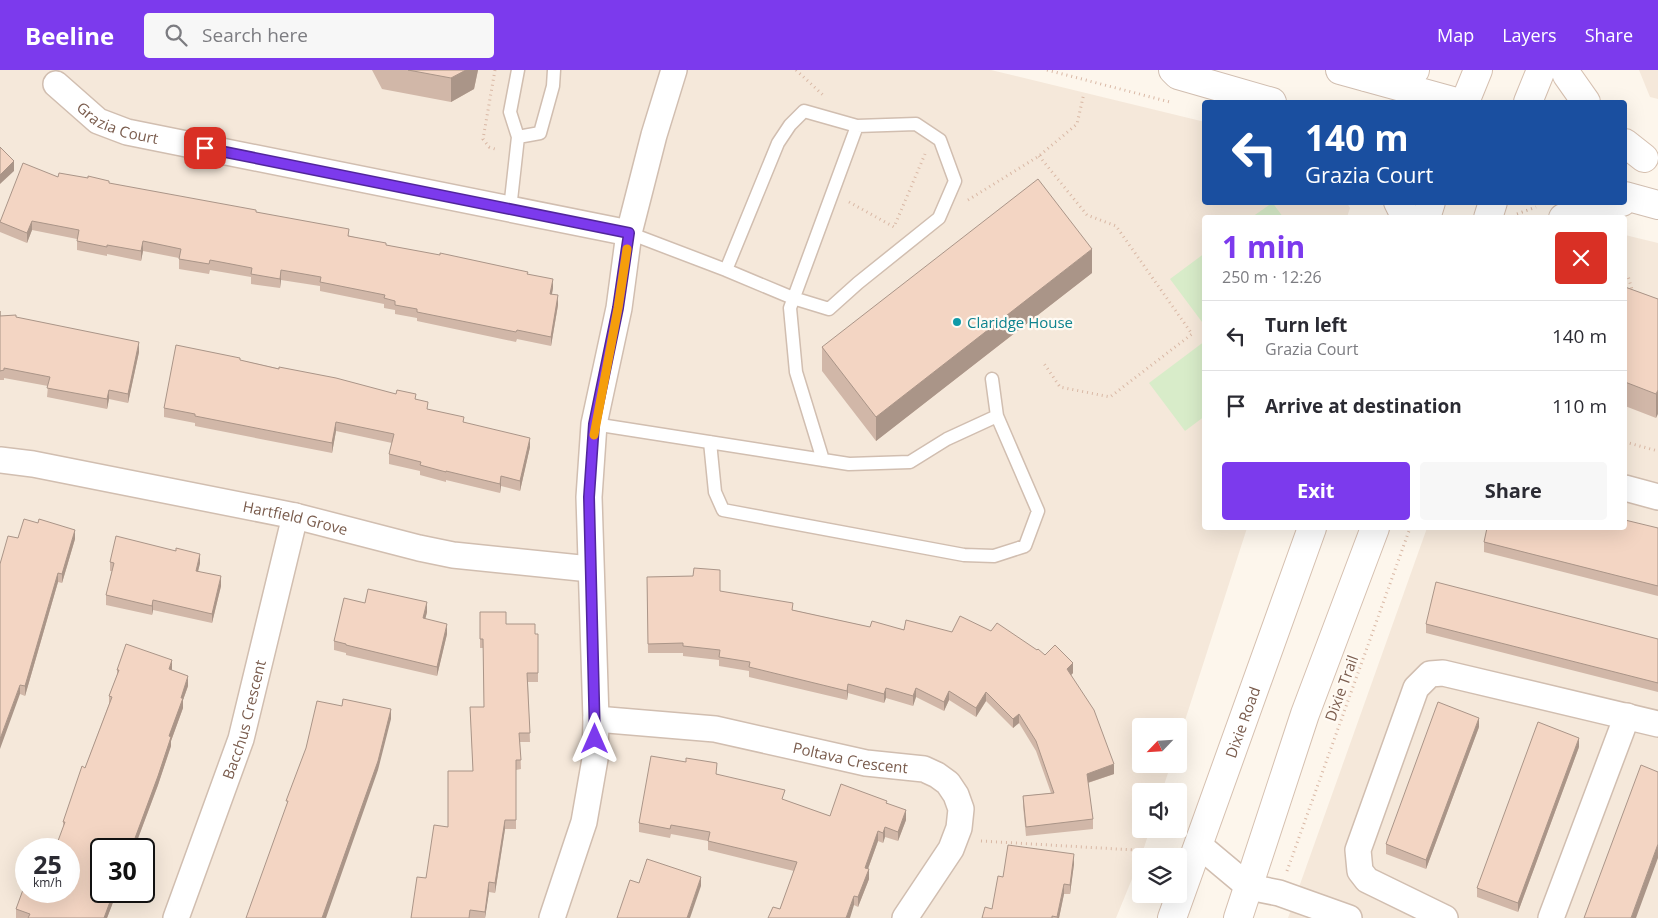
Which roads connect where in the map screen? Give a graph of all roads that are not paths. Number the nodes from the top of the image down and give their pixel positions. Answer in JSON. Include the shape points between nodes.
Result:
{"nodes":[{"id":1,"x":518,"y":70,"type":"edge"},
{"id":2,"x":554,"y":70,"type":"edge"},
{"id":3,"x":674,"y":70,"type":"edge"},
{"id":4,"x":1174,"y":70,"type":"edge"},
{"id":5,"x":1340,"y":70,"type":"edge"},
{"id":6,"x":1415,"y":70,"type":"edge"},
{"id":7,"x":1478,"y":70,"type":"edge"},
{"id":8,"x":1541,"y":70,"type":"edge"},
{"id":9,"x":1565,"y":70,"type":"edge"},
{"id":10,"x":1366,"y":77,"type":"junction"},
{"id":11,"x":56,"y":84,"type":"dead end"},
{"id":12,"x":1265,"y":100,"type":"edge"},
{"id":13,"x":1449,"y":100,"type":"edge"},
{"id":14,"x":1466,"y":100,"type":"edge"},
{"id":15,"x":1529,"y":100,"type":"edge"},
{"id":16,"x":1585,"y":100,"type":"edge"},
{"id":17,"x":857,"y":126,"type":"junction"},
{"id":18,"x":518,"y":137,"type":"junction"},
{"id":19,"x":1617,"y":205,"type":"edge"},
{"id":20,"x":510,"y":209,"type":"junction"},
{"id":21,"x":1575,"y":215,"type":"edge"},
{"id":22,"x":629,"y":233,"type":"junction"},
{"id":23,"x":726,"y":270,"type":"junction"},
{"id":24,"x":793,"y":298,"type":"junction"},
{"id":25,"x":992,"y":379,"type":"dead end"},
{"id":26,"x":997,"y":416,"type":"junction"},
{"id":27,"x":594,"y":424,"type":"junction"},
{"id":28,"x":710,"y":442,"type":"junction"},
{"id":29,"x":0,"y":460,"type":"edge"},
{"id":30,"x":823,"y":460,"type":"junction"},
{"id":31,"x":1627,"y":489,"type":"edge"},
{"id":32,"x":1658,"y":497,"type":"edge"},
{"id":33,"x":295,"y":516,"type":"junction"},
{"id":34,"x":1311,"y":530,"type":"edge"},
{"id":35,"x":1374,"y":530,"type":"edge"},
{"id":36,"x":590,"y":569,"type":"junction"},
{"id":37,"x":1627,"y":716,"type":"junction"},
{"id":38,"x":596,"y":719,"type":"junction"},
{"id":39,"x":1658,"y":724,"type":"edge"},
{"id":40,"x":1200,"y":846,"type":"junction"},
{"id":41,"x":1249,"y":887,"type":"junction"},
{"id":42,"x":176,"y":918,"type":"edge"},
{"id":43,"x":552,"y":918,"type":"edge"},
{"id":44,"x":906,"y":918,"type":"edge"},
{"id":45,"x":1172,"y":918,"type":"edge"},
{"id":46,"x":1238,"y":918,"type":"edge"},
{"id":47,"x":1349,"y":918,"type":"edge"},
{"id":48,"x":1446,"y":918,"type":"edge"},
{"id":49,"x":1551,"y":918,"type":"edge"}],
"edges":[{"from":1,"to":18,"type":"lane","via":[[510,112]]},
{"from":2,"to":18,"type":"lane","via":[[540,133]]},
{"from":3,"to":22,"type":"street"},
{"from":4,"to":12,"type":"main road","via":[[1178,75]]},
{"from":5,"to":10,"type":"main road"},
{"from":6,"to":10,"type":"main road","via":[[1395,78]]},
{"from":7,"to":14,"type":"main road"},
{"from":8,"to":15,"type":"main road"},
{"from":9,"to":16,"type":"main road"},
{"from":10,"to":13,"type":"main road"},
{"from":11,"to":20,"type":"street","name":"Grazia Court","via":[[98,121],[127,132]]},
{"from":17,"to":23,"type":"lane","via":[[804,111],[790,125],[778,143]]},
{"from":17,"to":24,"type":"lane"},
{"from":17,"to":24,"type":"lane","via":[[916,124],[940,140],[955,181],[939,218],[828,309]]},
{"from":18,"to":20,"type":"lane"},
{"from":19,"to":21,"type":"main road"},
{"from":20,"to":22,"type":"street","name":"Grazia Court"},
{"from":22,"to":23,"type":"lane"},
{"from":22,"to":27,"type":"street","via":[[618,308]]},
{"from":23,"to":24,"type":"lane"},
{"from":24,"to":30,"type":"lane","via":[[790,308],[796,372]]},
{"from":25,"to":26,"type":"lane"},
{"from":26,"to":28,"type":"lane","via":[[1038,511],[1025,546],[994,556],[964,555],[723,510],[715,492]]},
{"from":26,"to":30,"type":"lane","via":[[947,439],[910,462],[849,464]]},
{"from":27,"to":28,"type":"lane"},
{"from":27,"to":36,"type":"street","via":[[589,497]]},
{"from":28,"to":30,"type":"lane"},
{"from":29,"to":33,"type":"street","name":"Hartfield Grove"},
{"from":31,"to":32,"type":"street"},
{"from":33,"to":36,"type":"street","name":"Hartfield Grove","via":[[453,555]]},
{"from":33,"to":42,"type":"street","name":"Bacchus Crescent","via":[[241,739]]},
{"from":34,"to":40,"type":"main road","name":"Dixie Road"},
{"from":35,"to":41,"type":"main road","via":[[1305,714]]},
{"from":36,"to":38,"type":"street"},
{"from":37,"to":39,"type":"street"},
{"from":37,"to":48,"type":"street","via":[[1443,672],[1430,674],[1416,688],[1358,850],[1360,871],[1367,880],[1388,892]]},
{"from":37,"to":49,"type":"street"},
{"from":38,"to":43,"type":"street","via":[[589,800],[578,845]]},
{"from":38,"to":44,"type":"street","name":"Poltava Crescent","via":[[715,729],[866,763],[931,771],[948,783],[959,802],[961,816],[956,840]]},
{"from":40,"to":41,"type":"street"},
{"from":40,"to":45,"type":"main road","name":"Dixie Road"},
{"from":41,"to":46,"type":"main road"},
{"from":41,"to":47,"type":"street","via":[[1278,893]]}]}
